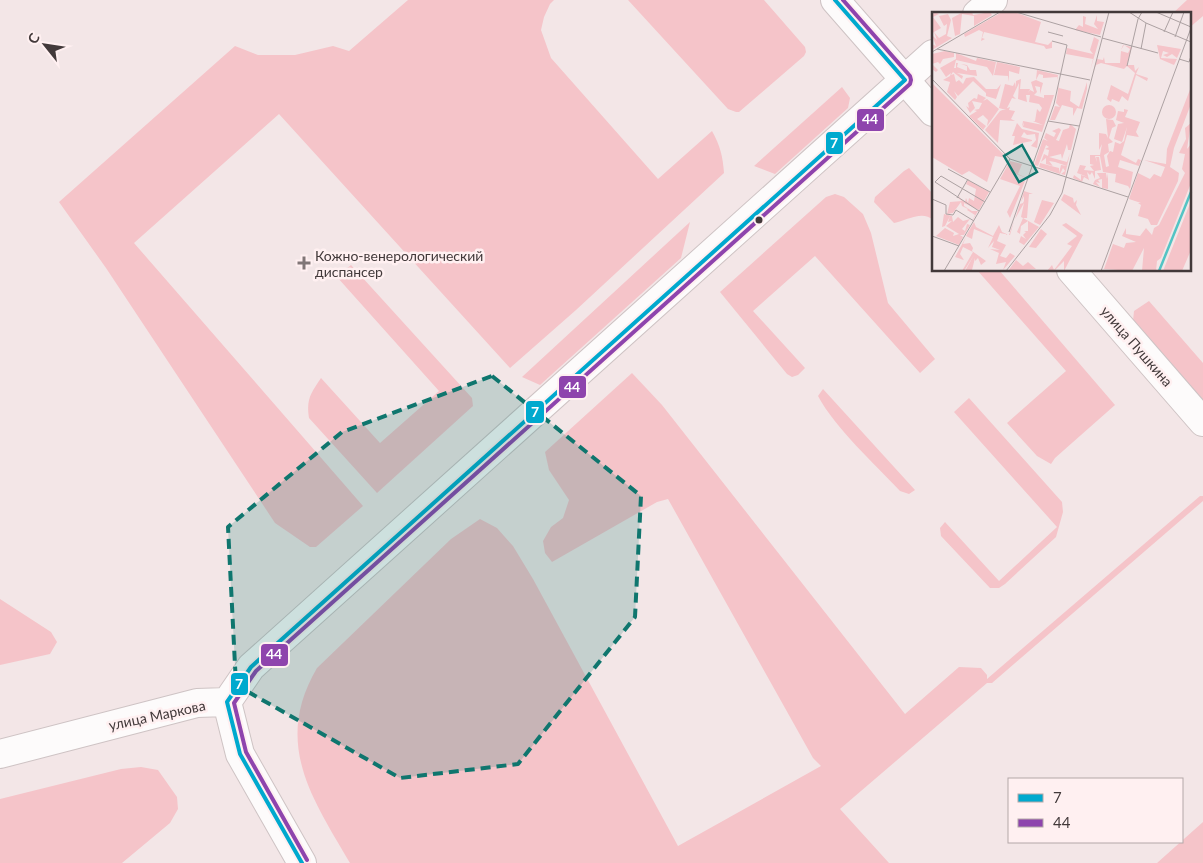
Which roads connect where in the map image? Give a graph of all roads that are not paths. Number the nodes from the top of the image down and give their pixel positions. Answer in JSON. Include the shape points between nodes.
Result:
{"nodes":[{"id":1,"x":835,"y":0,"type":"edge"},
{"id":2,"x":993,"y":0,"type":"edge"},
{"id":3,"x":980,"y":12,"type":"edge"},
{"id":4,"x":932,"y":55,"type":"edge"},
{"id":5,"x":905,"y":80,"type":"junction"},
{"id":6,"x":932,"y":111,"type":"edge"},
{"id":7,"x":1071,"y":271,"type":"edge"},
{"id":8,"x":1203,"y":422,"type":"edge"},
{"id":9,"x":227,"y":702,"type":"junction"},
{"id":10,"x":0,"y":754,"type":"edge"},
{"id":11,"x":302,"y":863,"type":"edge"}],
"edges":[{"from":1,"to":5,"type":"street"},
{"from":2,"to":3,"type":"street"},
{"from":4,"to":5,"type":"street"},
{"from":5,"to":6,"type":"street"},
{"from":5,"to":9,"type":"street","via":[[251,667]]},
{"from":7,"to":8,"type":"street","name":"улица Пушкина"},
{"from":9,"to":10,"type":"street","name":"улица Маркова","via":[[197,703]]},
{"from":9,"to":11,"type":"street","via":[[240,754]]}]}
